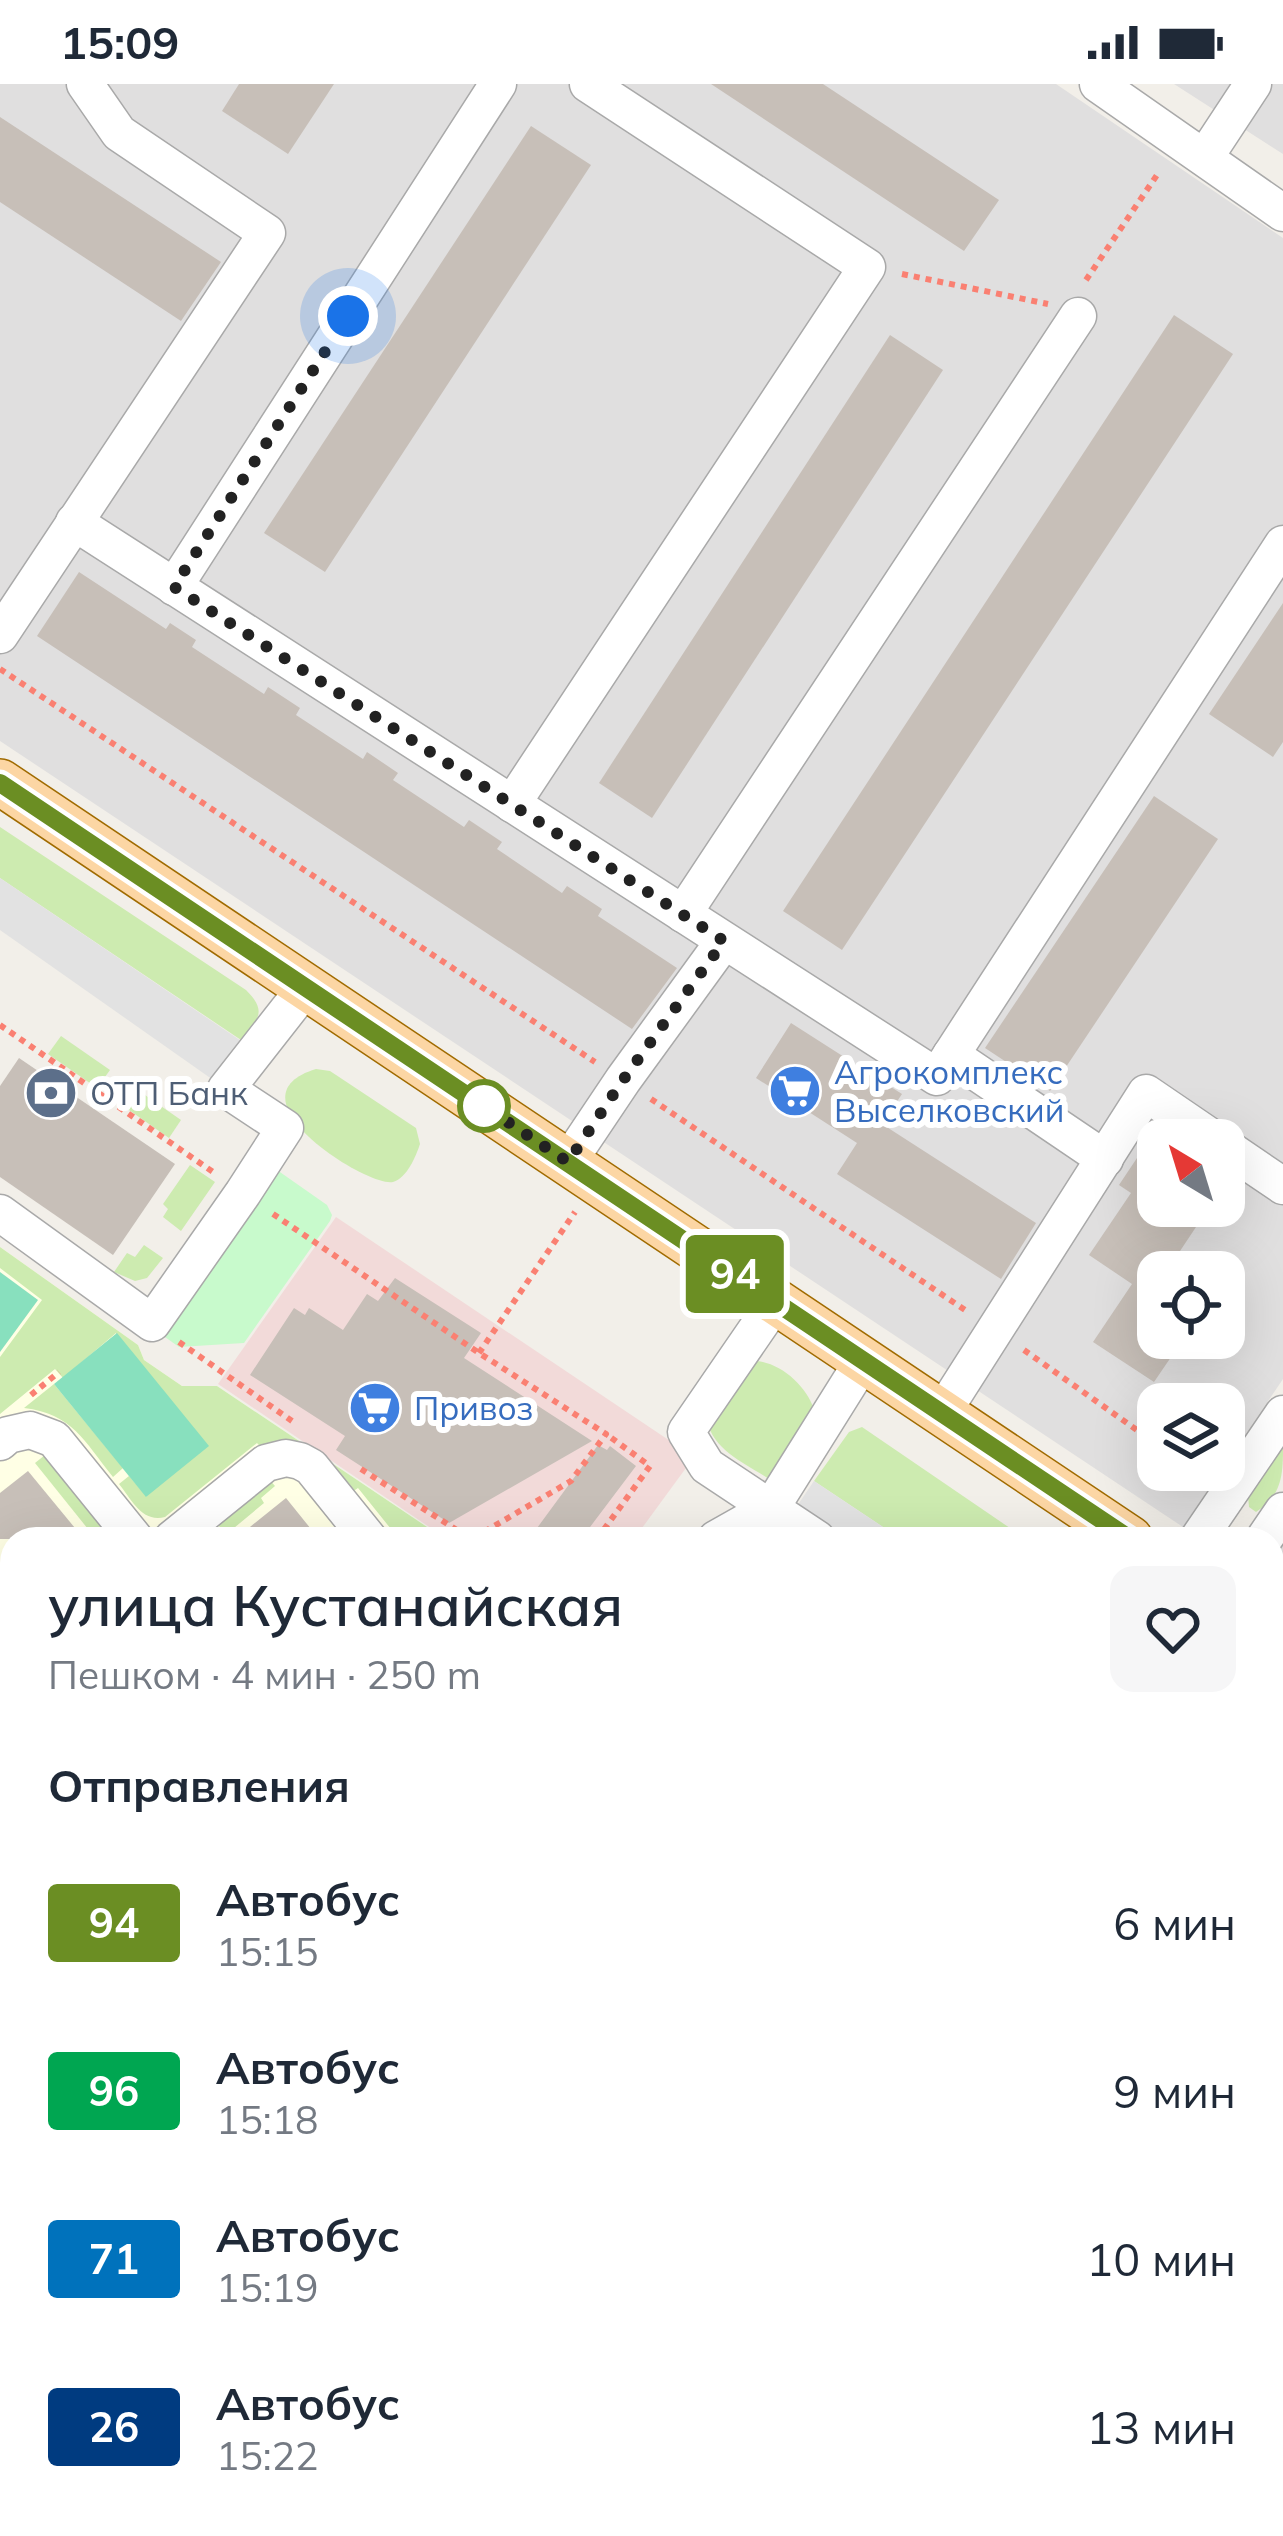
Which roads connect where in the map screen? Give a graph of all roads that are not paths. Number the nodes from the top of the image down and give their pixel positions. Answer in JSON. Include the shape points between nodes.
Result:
{"nodes":[{"id":1,"x":85,"y":84,"type":"edge"},
{"id":2,"x":498,"y":84,"type":"edge"},
{"id":3,"x":588,"y":84,"type":"edge"},
{"id":4,"x":1098,"y":84,"type":"edge"},
{"id":5,"x":1253,"y":84,"type":"edge"},
{"id":6,"x":1193,"y":148,"type":"junction"},
{"id":7,"x":1283,"y":213,"type":"edge"},
{"id":8,"x":1075,"y":304,"type":"road end"},
{"id":9,"x":74,"y":522,"type":"junction"},
{"id":10,"x":1283,"y":544,"type":"edge"},
{"id":11,"x":174,"y":587,"type":"junction"},
{"id":12,"x":0,"y":635,"type":"edge"},
{"id":13,"x":0,"y":782,"type":"edge"},
{"id":14,"x":512,"y":804,"type":"junction"},
{"id":15,"x":683,"y":914,"type":"junction"},
{"id":16,"x":724,"y":941,"type":"junction"},
{"id":17,"x":306,"y":987,"type":"junction"},
{"id":18,"x":950,"y":1055,"type":"junction"},
{"id":19,"x":1184,"y":1119,"type":"edge"},
{"id":20,"x":1105,"y":1159,"type":"junction"},
{"id":21,"x":1245,"y":1160,"type":"edge"},
{"id":22,"x":582,"y":1172,"type":"junction"},
{"id":23,"x":1283,"y":1186,"type":"edge"},
{"id":24,"x":0,"y":1213,"type":"edge"},
{"id":25,"x":776,"y":1301,"type":"junction"},
{"id":26,"x":862,"y":1361,"type":"junction"},
{"id":27,"x":942,"y":1413,"type":"junction"},
{"id":28,"x":1283,"y":1414,"type":"edge"},
{"id":29,"x":0,"y":1442,"type":"edge"},
{"id":30,"x":771,"y":1508,"type":"junction"},
{"id":31,"x":125,"y":1527,"type":"edge"},
{"id":32,"x":187,"y":1527,"type":"edge"},
{"id":33,"x":359,"y":1527,"type":"edge"},
{"id":34,"x":737,"y":1527,"type":"edge"},
{"id":35,"x":799,"y":1527,"type":"edge"},
{"id":36,"x":1112,"y":1527,"type":"edge"},
{"id":37,"x":1206,"y":1527,"type":"edge"}],
"edges":[{"from":1,"to":9,"type":"street","via":[[119,133],[267,232]]},
{"from":2,"to":11,"type":"street"},
{"from":3,"to":14,"type":"street","via":[[867,267]]},
{"from":4,"to":6,"type":"street"},
{"from":5,"to":6,"type":"street"},
{"from":6,"to":7,"type":"street"},
{"from":8,"to":15,"type":"street"},
{"from":9,"to":11,"type":"street"},
{"from":9,"to":12,"type":"street"},
{"from":10,"to":18,"type":"street"},
{"from":11,"to":14,"type":"street"},
{"from":13,"to":17,"type":"main road"},
{"from":14,"to":15,"type":"street"},
{"from":15,"to":16,"type":"street"},
{"from":16,"to":18,"type":"street","via":[[938,1077]]},
{"from":16,"to":22,"type":"street"},
{"from":17,"to":22,"type":"main road"},
{"from":17,"to":24,"type":"street","via":[[226,1089],[285,1128],[152,1323]]},
{"from":18,"to":20,"type":"street"},
{"from":19,"to":20,"type":"street","via":[[1146,1093]]},
{"from":20,"to":27,"type":"street"},
{"from":21,"to":23,"type":"street"},
{"from":22,"to":25,"type":"main road"},
{"from":25,"to":26,"type":"main road"},
{"from":25,"to":30,"type":"street","via":[[686,1432],[707,1466]]},
{"from":26,"to":27,"type":"main road"},
{"from":26,"to":30,"type":"street"},
{"from":27,"to":36,"type":"main road"},
{"from":28,"to":37,"type":"street"},
{"from":29,"to":31,"type":"street","via":[[31,1430],[54,1439]]},
{"from":30,"to":34,"type":"street"},
{"from":30,"to":35,"type":"street"},
{"from":32,"to":33,"type":"street","via":[[266,1463],[286,1458],[311,1467]]}]}
